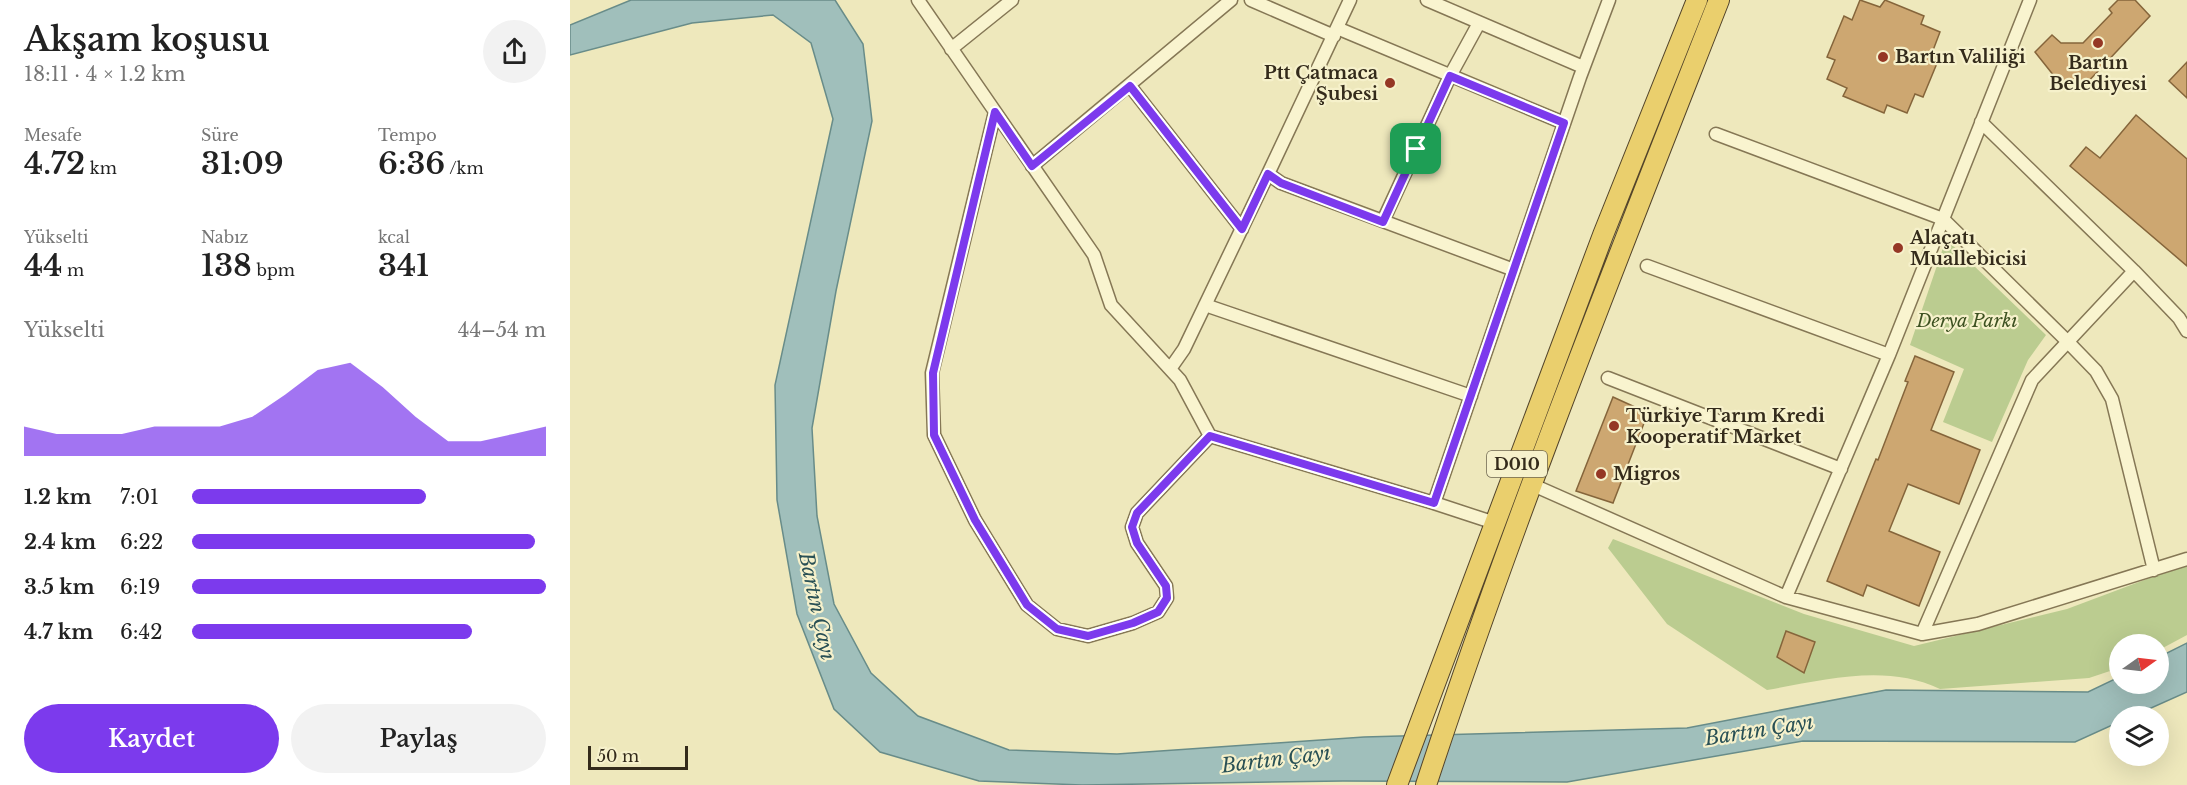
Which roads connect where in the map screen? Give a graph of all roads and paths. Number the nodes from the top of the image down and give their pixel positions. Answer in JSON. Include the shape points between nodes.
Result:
{"nodes":[{"id":1,"x":918,"y":0,"type":"edge"},
{"id":2,"x":1012,"y":0,"type":"edge"},
{"id":3,"x":1231,"y":0,"type":"edge"},
{"id":4,"x":1251,"y":0,"type":"edge"},
{"id":5,"x":1350,"y":0,"type":"edge"},
{"id":6,"x":1427,"y":0,"type":"edge"},
{"id":7,"x":1609,"y":0,"type":"edge"},
{"id":8,"x":1697,"y":0,"type":"edge"},
{"id":9,"x":1719,"y":0,"type":"edge"},
{"id":10,"x":2030,"y":0,"type":"edge"},
{"id":11,"x":1479,"y":23,"type":"junction"},
{"id":12,"x":1335,"y":32,"type":"junction"},
{"id":13,"x":951,"y":49,"type":"junction"},
{"id":14,"x":1583,"y":67,"type":"junction"},
{"id":15,"x":1450,"y":76,"type":"junction"},
{"id":16,"x":1130,"y":86,"type":"junction"},
{"id":17,"x":995,"y":112,"type":"junction"},
{"id":18,"x":1981,"y":122,"type":"junction"},
{"id":19,"x":1564,"y":123,"type":"junction"},
{"id":20,"x":1716,"y":134,"type":"dead end"},
{"id":21,"x":1032,"y":166,"type":"junction"},
{"id":22,"x":1268,"y":174,"type":"junction"},
{"id":23,"x":1943,"y":219,"type":"junction"},
{"id":24,"x":1383,"y":222,"type":"junction"},
{"id":25,"x":1242,"y":229,"type":"junction"},
{"id":26,"x":1647,"y":266,"type":"dead end"},
{"id":27,"x":1514,"y":270,"type":"junction"},
{"id":28,"x":2134,"y":271,"type":"junction"},
{"id":29,"x":1205,"y":305,"type":"junction"},
{"id":30,"x":2187,"y":331,"type":"edge"},
{"id":31,"x":2066,"y":340,"type":"junction"},
{"id":32,"x":1889,"y":356,"type":"junction"},
{"id":33,"x":1170,"y":369,"type":"junction"},
{"id":34,"x":1608,"y":378,"type":"dead end"},
{"id":35,"x":1471,"y":396,"type":"junction"},
{"id":36,"x":1210,"y":436,"type":"junction"},
{"id":37,"x":1841,"y":469,"type":"junction"},
{"id":38,"x":1533,"y":485,"type":"junction"},
{"id":39,"x":1434,"y":503,"type":"junction"},
{"id":40,"x":1495,"y":523,"type":"junction"},
{"id":41,"x":2187,"y":559,"type":"edge"},
{"id":42,"x":2154,"y":570,"type":"junction"},
{"id":43,"x":1786,"y":597,"type":"junction"},
{"id":44,"x":1922,"y":634,"type":"junction"},
{"id":45,"x":1397,"y":785,"type":"edge"},
{"id":46,"x":1426,"y":785,"type":"edge"}],
"edges":[{"from":1,"to":13,"type":"street"},
{"from":2,"to":13,"type":"street"},
{"from":3,"to":16,"type":"street"},
{"from":4,"to":12,"type":"street"},
{"from":5,"to":12,"type":"street"},
{"from":6,"to":11,"type":"street"},
{"from":7,"to":14,"type":"street"},
{"from":8,"to":40,"type":"highway","number":"D010","via":[[1602,235]]},
{"from":9,"to":38,"type":"highway","number":"D010"},
{"from":10,"to":18,"type":"street"},
{"from":11,"to":14,"type":"street"},
{"from":11,"to":15,"type":"street"},
{"from":12,"to":15,"type":"street"},
{"from":12,"to":22,"type":"street"},
{"from":13,"to":17,"type":"street"},
{"from":14,"to":19,"type":"street"},
{"from":15,"to":19,"type":"street"},
{"from":15,"to":24,"type":"street"},
{"from":16,"to":21,"type":"street"},
{"from":16,"to":25,"type":"street"},
{"from":17,"to":21,"type":"street"},
{"from":17,"to":36,"type":"street","via":[[933,373],[934,435],[975,520],[1027,605],[1057,629],[1088,636],[1158,612],[1167,598],[1166,586],[1137,543],[1132,527],[1137,513]]},
{"from":18,"to":23,"type":"street"},
{"from":18,"to":28,"type":"street"},
{"from":19,"to":27,"type":"street"},
{"from":20,"to":23,"type":"street"},
{"from":21,"to":33,"type":"street","via":[[1094,255],[1111,305]]},
{"from":22,"to":24,"type":"street","via":[[1281,183]]},
{"from":22,"to":25,"type":"street"},
{"from":23,"to":31,"type":"street"},
{"from":23,"to":32,"type":"street"},
{"from":24,"to":27,"type":"street"},
{"from":25,"to":29,"type":"street"},
{"from":26,"to":32,"type":"street"},
{"from":27,"to":35,"type":"street"},
{"from":28,"to":30,"type":"street"},
{"from":28,"to":31,"type":"street"},
{"from":29,"to":33,"type":"street"},
{"from":29,"to":35,"type":"street"},
{"from":31,"to":42,"type":"street","via":[[2096,371],[2112,399]]},
{"from":31,"to":44,"type":"street","via":[[2032,380]]},
{"from":32,"to":37,"type":"street"},
{"from":33,"to":36,"type":"street"},
{"from":34,"to":37,"type":"street"},
{"from":35,"to":39,"type":"street"},
{"from":36,"to":39,"type":"street"},
{"from":37,"to":43,"type":"street"},
{"from":38,"to":43,"type":"street"},
{"from":38,"to":46,"type":"highway","number":"D010"},
{"from":39,"to":40,"type":"street"},
{"from":40,"to":45,"type":"highway","number":"D010"},
{"from":41,"to":42,"type":"street"},
{"from":42,"to":44,"type":"street","via":[[1978,624]]},
{"from":43,"to":44,"type":"street"}]}
